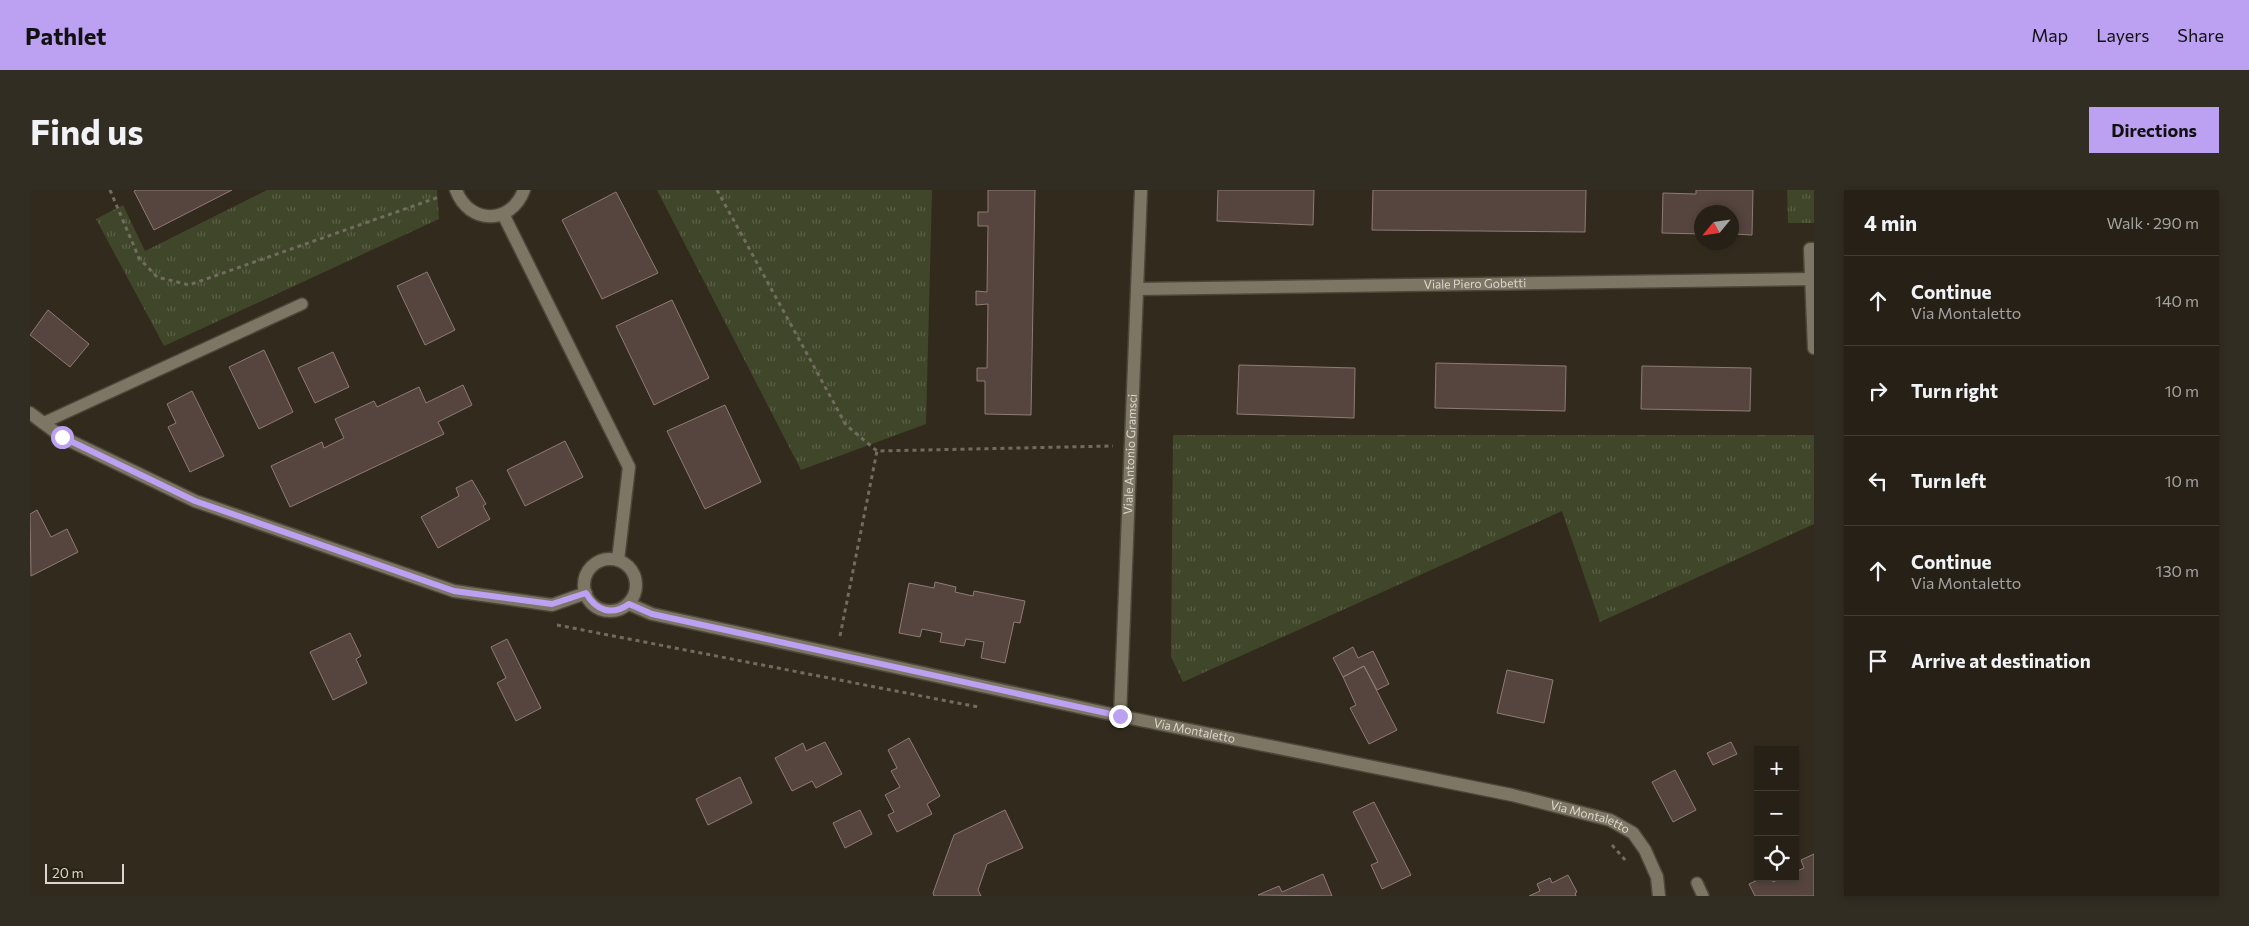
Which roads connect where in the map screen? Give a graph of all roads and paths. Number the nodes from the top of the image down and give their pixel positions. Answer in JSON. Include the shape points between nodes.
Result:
{"nodes":[{"id":1,"x":110,"y":190,"type":"edge"},
{"id":2,"x":524,"y":190,"type":"edge"},
{"id":3,"x":717,"y":190,"type":"edge"},
{"id":4,"x":1141,"y":190,"type":"edge"},
{"id":5,"x":456,"y":191,"type":"edge"},
{"id":6,"x":503,"y":214,"type":"junction"},
{"id":7,"x":1814,"y":249,"type":"edge"},
{"id":8,"x":1811,"y":279,"type":"junction"},
{"id":9,"x":1137,"y":288,"type":"junction"},
{"id":10,"x":302,"y":304,"type":"dead end"},
{"id":11,"x":1814,"y":348,"type":"edge"},
{"id":12,"x":30,"y":413,"type":"edge"},
{"id":13,"x":44,"y":423,"type":"junction"},
{"id":14,"x":1131,"y":446,"type":"junction"},
{"id":15,"x":877,"y":451,"type":"junction"},
{"id":16,"x":618,"y":560,"type":"junction"},
{"id":17,"x":586,"y":593,"type":"junction"},
{"id":18,"x":629,"y":604,"type":"junction"},
{"id":19,"x":837,"y":654,"type":"junction"},
{"id":20,"x":1120,"y":716,"type":"junction"},
{"id":21,"x":1697,"y":883,"type":"dead end"},
{"id":22,"x":1659,"y":896,"type":"edge"},
{"id":23,"x":1703,"y":896,"type":"edge"}],
"edges":[{"from":1,"to":5,"type":"path","via":[[138,258],[157,277],[188,285]]},
{"from":2,"to":6,"type":"street","via":[[519,201]]},
{"from":3,"to":15,"type":"path","via":[[846,425]]},
{"from":4,"to":9,"type":"street","name":"Viale Antonio Gramsci"},
{"from":5,"to":6,"type":"street","via":[[461,202],[480,215]]},
{"from":6,"to":16,"type":"street","via":[[629,467]]},
{"from":7,"to":8,"type":"street","via":[[1810,249]]},
{"from":8,"to":9,"type":"street","name":"Viale Piero Gobetti"},
{"from":8,"to":11,"type":"street"},
{"from":9,"to":14,"type":"street","name":"Viale Antonio Gramsci"},
{"from":10,"to":13,"type":"lane"},
{"from":12,"to":13,"type":"street"},
{"from":13,"to":17,"type":"street","via":[[62,437],[195,501],[454,591],[552,604]]},
{"from":14,"to":15,"type":"path"},
{"from":14,"to":20,"type":"street","name":"Viale Antonio Gramsci"},
{"from":15,"to":19,"type":"path"},
{"from":16,"to":17,"type":"street","via":[[602,560],[589,570],[584,585]]},
{"from":16,"to":18,"type":"street","via":[[626,564],[636,579],[637,587]]},
{"from":17,"to":18,"type":"street","via":[[596,607],[604,610],[613,611]]},
{"from":18,"to":19,"type":"street","name":"Via Montaletto","via":[[652,614]]},
{"from":19,"to":20,"type":"street","name":"Via Montaletto"},
{"from":20,"to":22,"type":"street","name":"Via Montaletto","via":[[1512,794],[1610,820],[1633,833],[1645,850],[1657,877]]},
{"from":21,"to":23,"type":"lane"}]}
